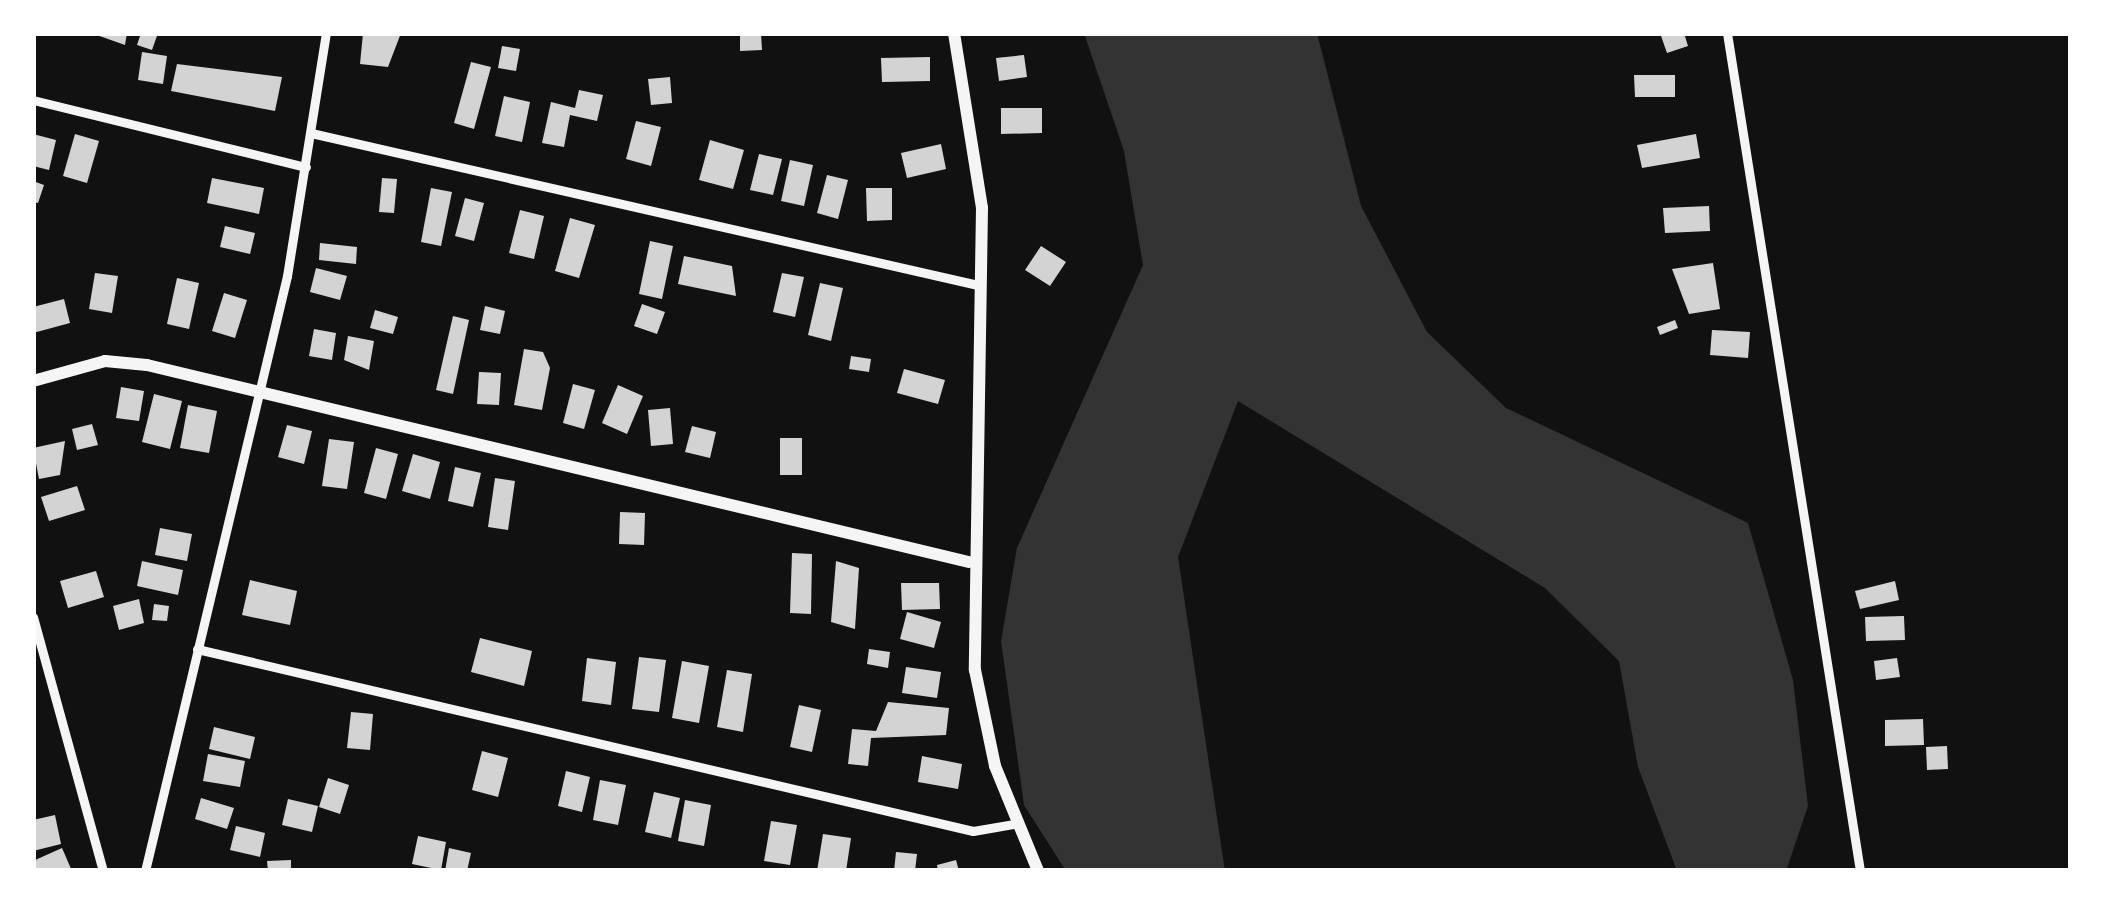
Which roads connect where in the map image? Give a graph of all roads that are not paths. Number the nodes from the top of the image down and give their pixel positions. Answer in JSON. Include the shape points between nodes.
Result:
{"nodes":[{"id":1,"x":326,"y":33,"type":"edge"},
{"id":2,"x":954,"y":33,"type":"edge"},
{"id":3,"x":1727,"y":33,"type":"edge"},
{"id":4,"x":33,"y":100,"type":"edge"},
{"id":5,"x":311,"y":133,"type":"junction"},
{"id":6,"x":306,"y":167,"type":"junction"},
{"id":7,"x":978,"y":285,"type":"junction"},
{"id":8,"x":33,"y":381,"type":"edge"},
{"id":9,"x":261,"y":392,"type":"junction"},
{"id":10,"x":969,"y":562,"type":"junction"},
{"id":11,"x":33,"y":616,"type":"edge"},
{"id":12,"x":197,"y":649,"type":"junction"},
{"id":13,"x":1014,"y":824,"type":"junction"},
{"id":14,"x":104,"y":871,"type":"edge"},
{"id":15,"x":145,"y":871,"type":"edge"},
{"id":16,"x":1038,"y":871,"type":"edge"},
{"id":17,"x":1860,"y":871,"type":"edge"}],
"edges":[{"from":1,"to":5,"type":"street"},
{"from":2,"to":7,"type":"street","via":[[980,185]]},
{"from":3,"to":17,"type":"street"},
{"from":4,"to":6,"type":"street"},
{"from":5,"to":6,"type":"street"},
{"from":5,"to":7,"type":"street"},
{"from":6,"to":9,"type":"street"},
{"from":7,"to":10,"type":"street"},
{"from":8,"to":9,"type":"street","via":[[106,362]]},
{"from":9,"to":10,"type":"street"},
{"from":9,"to":12,"type":"street"},
{"from":10,"to":13,"type":"street","via":[[975,670]]},
{"from":11,"to":14,"type":"street"},
{"from":12,"to":13,"type":"street","via":[[973,831]]},
{"from":12,"to":15,"type":"street"},
{"from":13,"to":16,"type":"street"}]}
